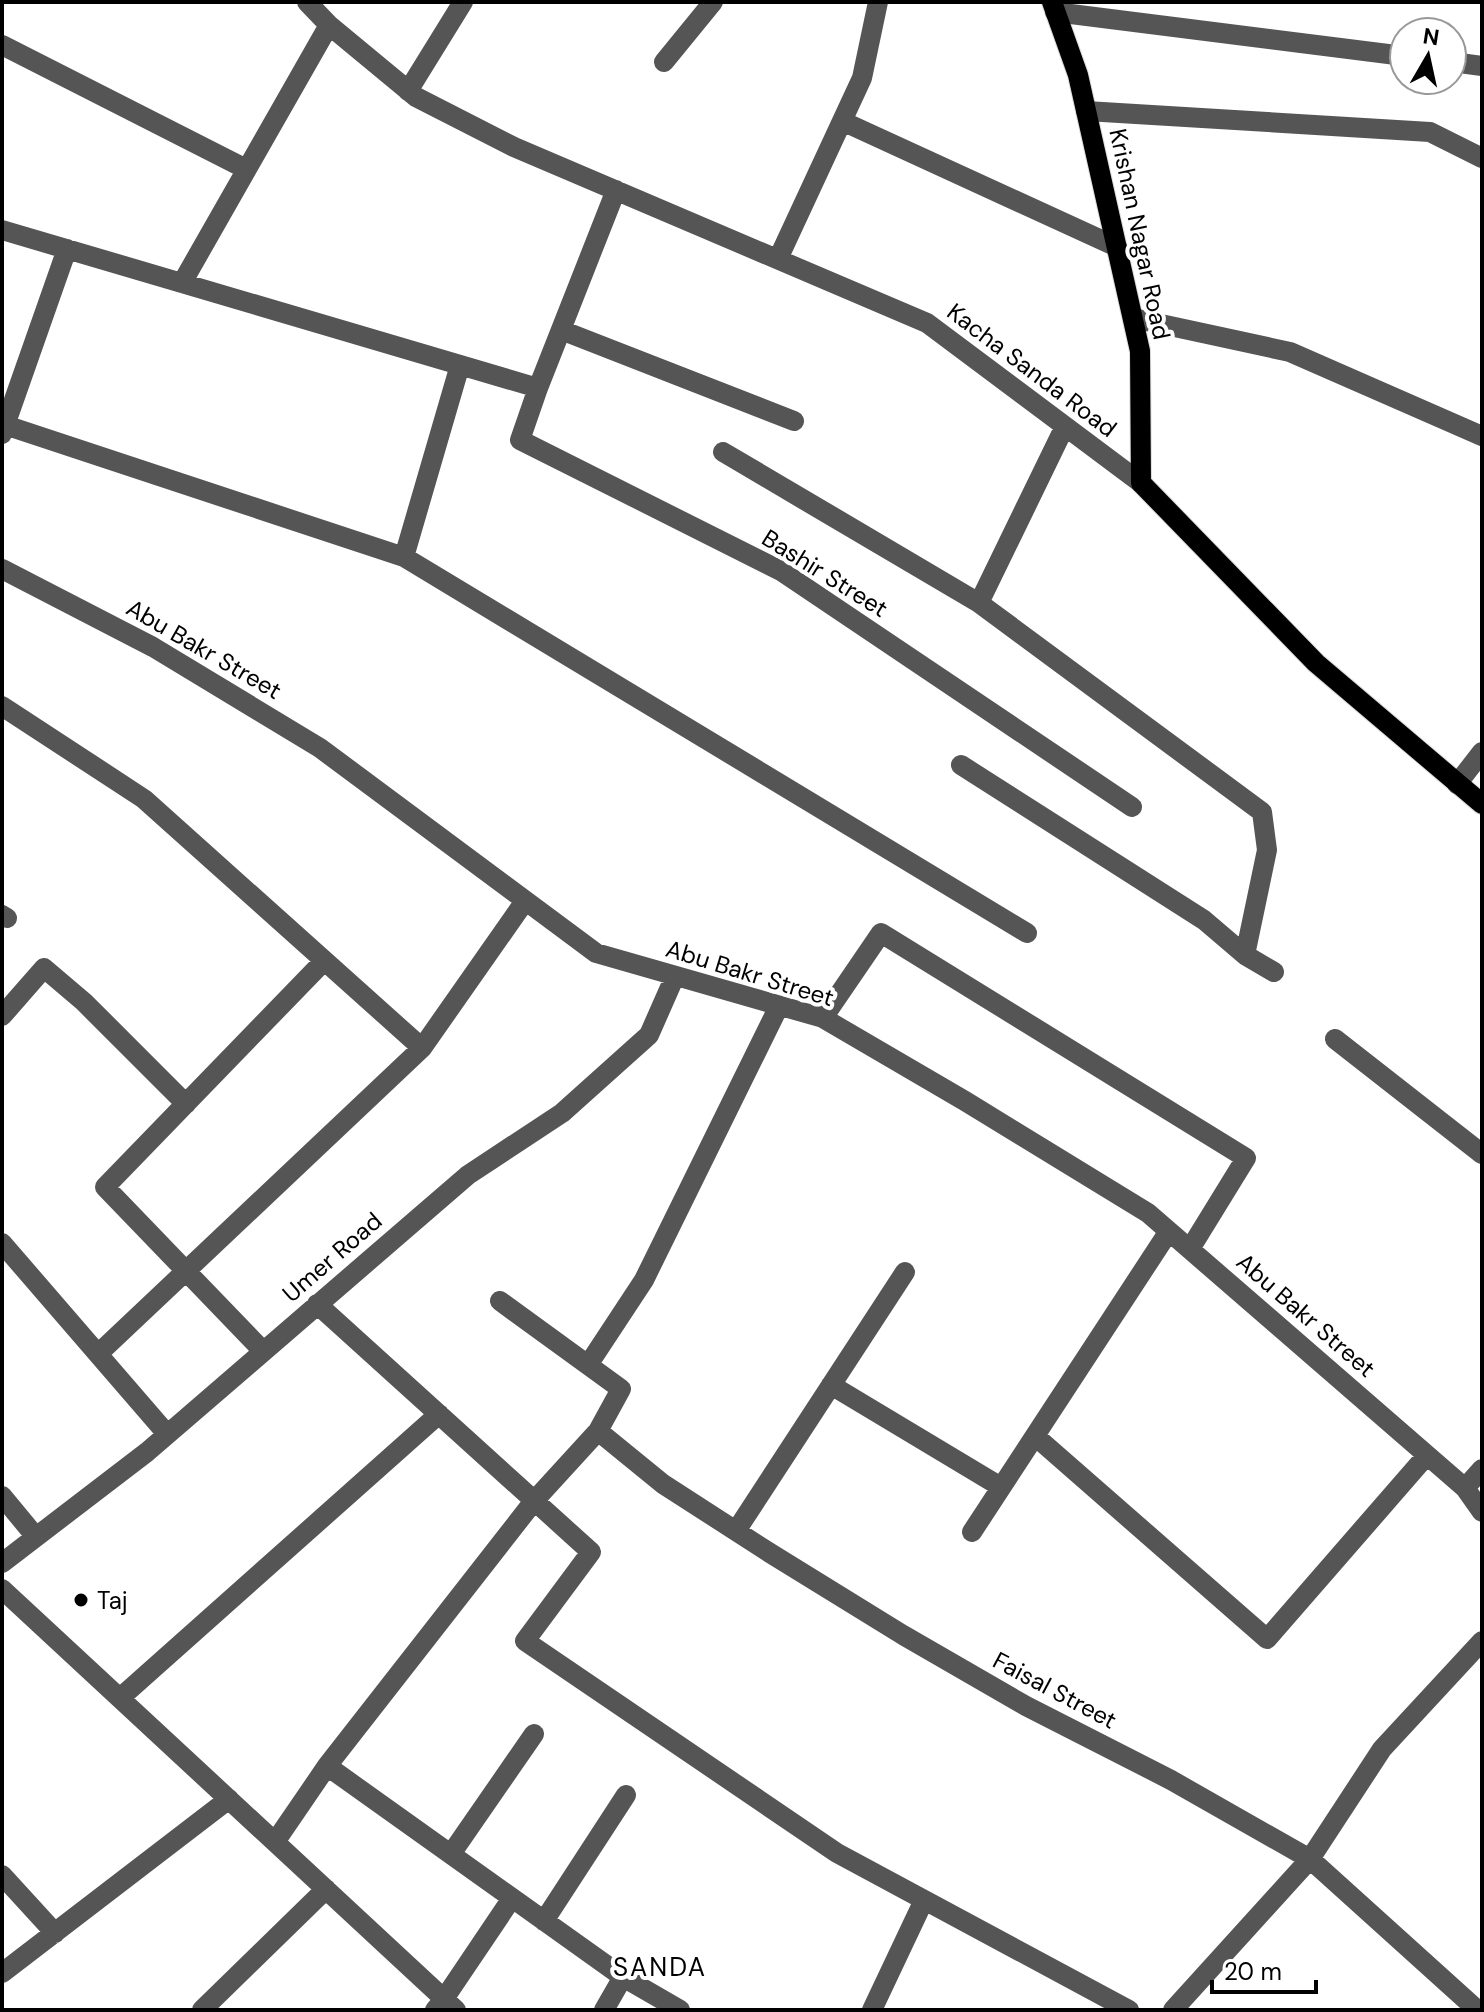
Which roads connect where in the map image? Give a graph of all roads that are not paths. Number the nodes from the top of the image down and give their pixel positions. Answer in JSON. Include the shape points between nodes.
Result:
{"nodes":[{"id":1,"x":307,"y":2,"type":"edge"},
{"id":2,"x":463,"y":2,"type":"edge"},
{"id":3,"x":713,"y":2,"type":"edge"},
{"id":4,"x":878,"y":2,"type":"edge"},
{"id":5,"x":1054,"y":7,"type":"edge"},
{"id":6,"x":329,"y":25,"type":"junction"},
{"id":7,"x":2,"y":45,"type":"edge"},
{"id":8,"x":1388,"y":54,"type":"edge"},
{"id":9,"x":664,"y":62,"type":"dead end"},
{"id":10,"x":408,"y":91,"type":"junction"},
{"id":11,"x":1086,"y":111,"type":"junction"},
{"id":12,"x":842,"y":121,"type":"junction"},
{"id":13,"x":1482,"y":158,"type":"edge"},
{"id":14,"x":246,"y":169,"type":"junction"},
{"id":15,"x":616,"y":190,"type":"junction"},
{"id":16,"x":2,"y":230,"type":"edge"},
{"id":17,"x":1117,"y":247,"type":"junction"},
{"id":18,"x":67,"y":249,"type":"junction"},
{"id":19,"x":778,"y":259,"type":"junction"},
{"id":20,"x":182,"y":283,"type":"junction"},
{"id":21,"x":1133,"y":318,"type":"junction"},
{"id":22,"x":561,"y":330,"type":"junction"},
{"id":23,"x":460,"y":365,"type":"junction"},
{"id":24,"x":538,"y":388,"type":"junction"},
{"id":25,"x":794,"y":421,"type":"dead end"},
{"id":26,"x":1065,"y":426,"type":"junction"},
{"id":27,"x":4,"y":429,"type":"edge"},
{"id":28,"x":1482,"y":436,"type":"edge"},
{"id":29,"x":723,"y":452,"type":"dead end"},
{"id":30,"x":1141,"y":483,"type":"junction"},
{"id":31,"x":404,"y":557,"type":"junction"},
{"id":32,"x":2,"y":569,"type":"edge"},
{"id":33,"x":979,"y":603,"type":"junction"},
{"id":34,"x":2,"y":706,"type":"edge"},
{"id":35,"x":1482,"y":752,"type":"edge"},
{"id":36,"x":961,"y":765,"type":"dead end"},
{"id":37,"x":1457,"y":784,"type":"junction"},
{"id":38,"x":1482,"y":804,"type":"edge"},
{"id":39,"x":1132,"y":807,"type":"dead end"},
{"id":40,"x":525,"y":901,"type":"junction"},
{"id":41,"x":1027,"y":933,"type":"dead end"},
{"id":42,"x":1245,"y":955,"type":"junction"},
{"id":43,"x":324,"y":961,"type":"junction"},
{"id":44,"x":1274,"y":972,"type":"dead end"},
{"id":45,"x":675,"y":976,"type":"junction"},
{"id":46,"x":779,"y":1006,"type":"junction"},
{"id":47,"x":2,"y":1016,"type":"edge"},
{"id":48,"x":823,"y":1018,"type":"junction"},
{"id":49,"x":1335,"y":1039,"type":"dead end"},
{"id":50,"x":422,"y":1048,"type":"junction"},
{"id":51,"x":186,"y":1104,"type":"junction"},
{"id":52,"x":1482,"y":1154,"type":"edge"},
{"id":53,"x":1169,"y":1231,"type":"junction"},
{"id":54,"x":2,"y":1243,"type":"edge"},
{"id":55,"x":1190,"y":1249,"type":"junction"},
{"id":56,"x":186,"y":1270,"type":"junction"},
{"id":57,"x":905,"y":1272,"type":"dead end"},
{"id":58,"x":500,"y":1301,"type":"dead end"},
{"id":59,"x":317,"y":1304,"type":"junction"},
{"id":60,"x":263,"y":1351,"type":"junction"},
{"id":61,"x":98,"y":1354,"type":"junction"},
{"id":62,"x":588,"y":1365,"type":"junction"},
{"id":63,"x":831,"y":1385,"type":"junction"},
{"id":64,"x":439,"y":1414,"type":"junction"},
{"id":65,"x":598,"y":1431,"type":"junction"},
{"id":66,"x":167,"y":1434,"type":"junction"},
{"id":67,"x":1035,"y":1436,"type":"junction"},
{"id":68,"x":1427,"y":1455,"type":"junction"},
{"id":69,"x":1482,"y":1469,"type":"edge"},
{"id":70,"x":1001,"y":1487,"type":"junction"},
{"id":71,"x":1465,"y":1488,"type":"junction"},
{"id":72,"x":2,"y":1496,"type":"edge"},
{"id":73,"x":534,"y":1501,"type":"junction"},
{"id":74,"x":1482,"y":1512,"type":"edge"},
{"id":75,"x":736,"y":1531,"type":"junction"},
{"id":76,"x":972,"y":1532,"type":"dead end"},
{"id":77,"x":36,"y":1537,"type":"junction"},
{"id":78,"x":2,"y":1563,"type":"edge"},
{"id":79,"x":2,"y":1589,"type":"edge"},
{"id":80,"x":1482,"y":1641,"type":"edge"},
{"id":81,"x":120,"y":1698,"type":"junction"},
{"id":82,"x":534,"y":1734,"type":"dead end"},
{"id":83,"x":327,"y":1766,"type":"junction"},
{"id":84,"x":626,"y":1795,"type":"dead end"},
{"id":85,"x":229,"y":1799,"type":"junction"},
{"id":86,"x":275,"y":1842,"type":"junction"},
{"id":87,"x":451,"y":1854,"type":"junction"},
{"id":88,"x":1310,"y":1859,"type":"junction"},
{"id":89,"x":2,"y":1875,"type":"edge"},
{"id":90,"x":326,"y":1889,"type":"junction"},
{"id":91,"x":512,"y":1898,"type":"junction"},
{"id":92,"x":924,"y":1900,"type":"junction"},
{"id":93,"x":544,"y":1921,"type":"junction"},
{"id":94,"x":55,"y":1933,"type":"junction"},
{"id":95,"x":2,"y":1973,"type":"edge"},
{"id":96,"x":623,"y":1977,"type":"junction"},
{"id":97,"x":445,"y":2006,"type":"edge"},
{"id":98,"x":1477,"y":2007,"type":"edge"},
{"id":99,"x":202,"y":2010,"type":"edge"},
{"id":100,"x":604,"y":2010,"type":"edge"},
{"id":101,"x":680,"y":2010,"type":"edge"},
{"id":102,"x":872,"y":2010,"type":"edge"},
{"id":103,"x":1129,"y":2010,"type":"edge"},
{"id":104,"x":1173,"y":2010,"type":"edge"}],
"edges":[{"from":1,"to":6,"type":"street","name":"Kacha Sanda Road"},
{"from":2,"to":10,"type":"street"},
{"from":3,"to":9,"type":"street"},
{"from":4,"to":12,"type":"street","via":[[862,78]]},
{"from":5,"to":8,"type":"street"},
{"from":5,"to":11,"type":"main road","name":"Krishan Nagar Road"},
{"from":6,"to":10,"type":"street","name":"Kacha Sanda Road"},
{"from":6,"to":14,"type":"street"},
{"from":7,"to":14,"type":"street"},
{"from":10,"to":15,"type":"street","name":"Kacha Sanda Road","via":[[514,147]]},
{"from":11,"to":13,"type":"street","via":[[1430,132]]},
{"from":11,"to":17,"type":"main road","name":"Krishan Nagar Road"},
{"from":12,"to":17,"type":"street"},
{"from":12,"to":19,"type":"street"},
{"from":14,"to":20,"type":"street"},
{"from":15,"to":19,"type":"street","name":"Kacha Sanda Road"},
{"from":15,"to":22,"type":"street"},
{"from":16,"to":18,"type":"street"},
{"from":17,"to":21,"type":"main road","name":"Krishan Nagar Road"},
{"from":18,"to":20,"type":"street"},
{"from":18,"to":27,"type":"street"},
{"from":19,"to":26,"type":"street","name":"Kacha Sanda Road","via":[[927,323]]},
{"from":20,"to":23,"type":"street"},
{"from":21,"to":28,"type":"street","via":[[1290,352]]},
{"from":21,"to":30,"type":"main road","name":"Krishan Nagar Road","via":[[1140,351]]},
{"from":22,"to":24,"type":"street"},
{"from":22,"to":25,"type":"street"},
{"from":23,"to":24,"type":"street"},
{"from":23,"to":31,"type":"street"},
{"from":24,"to":39,"type":"street","name":"Bashir Street","via":[[520,440],[781,571]]},
{"from":26,"to":30,"type":"street","name":"Kacha Sanda Road"},
{"from":26,"to":33,"type":"street"},
{"from":27,"to":31,"type":"street"},
{"from":29,"to":33,"type":"street"},
{"from":30,"to":37,"type":"main road","name":"Kacha Sanda Road","via":[[1316,663]]},
{"from":31,"to":41,"type":"street"},
{"from":32,"to":40,"type":"street","name":"Abu Bakr Street","via":[[153,647],[320,748]]},
{"from":33,"to":42,"type":"street","via":[[1262,812],[1267,850]]},
{"from":34,"to":43,"type":"street","via":[[144,799]]},
{"from":35,"to":37,"type":"street"},
{"from":36,"to":42,"type":"street","via":[[1204,920]]},
{"from":37,"to":38,"type":"main road","name":"Kacha Sanda Road"},
{"from":40,"to":45,"type":"street","name":"Abu Bakr Street","via":[[596,953]]},
{"from":40,"to":50,"type":"street"},
{"from":42,"to":44,"type":"street"},
{"from":43,"to":50,"type":"street"},
{"from":43,"to":51,"type":"street"},
{"from":45,"to":46,"type":"street","name":"Abu Bakr Street"},
{"from":45,"to":59,"type":"street","name":"Umer Road","via":[[649,1035],[562,1113],[468,1175]]},
{"from":46,"to":48,"type":"street","name":"Abu Bakr Street"},
{"from":46,"to":62,"type":"street","via":[[644,1280]]},
{"from":47,"to":51,"type":"street","via":[[44,968]]},
{"from":48,"to":53,"type":"street","name":"Abu Bakr Street","via":[[1148,1213]]},
{"from":48,"to":55,"type":"street","via":[[881,933],[1246,1158]]},
{"from":49,"to":52,"type":"street"},
{"from":50,"to":56,"type":"street"},
{"from":51,"to":56,"type":"street","via":[[105,1187]]},
{"from":53,"to":55,"type":"street","name":"Abu Bakr Street"},
{"from":53,"to":67,"type":"street"},
{"from":54,"to":61,"type":"street"},
{"from":55,"to":68,"type":"street","name":"Abu Bakr Street"},
{"from":56,"to":60,"type":"street"},
{"from":56,"to":61,"type":"street"},
{"from":57,"to":63,"type":"street"},
{"from":58,"to":62,"type":"street"},
{"from":59,"to":60,"type":"street","name":"Umer Road"},
{"from":59,"to":64,"type":"street"},
{"from":60,"to":66,"type":"street","name":"Umer Road"},
{"from":61,"to":66,"type":"street"},
{"from":62,"to":65,"type":"street","via":[[621,1389]]},
{"from":63,"to":70,"type":"street"},
{"from":63,"to":75,"type":"street"},
{"from":64,"to":73,"type":"street"},
{"from":64,"to":81,"type":"street"},
{"from":65,"to":73,"type":"street"},
{"from":65,"to":75,"type":"street","name":"Faisal Street","via":[[663,1484]]},
{"from":66,"to":77,"type":"street","name":"Umer Road"},
{"from":67,"to":68,"type":"street","via":[[1267,1639]]},
{"from":67,"to":70,"type":"street"},
{"from":68,"to":71,"type":"street","name":"Abu Bakr Street"},
{"from":69,"to":71,"type":"street"},
{"from":70,"to":76,"type":"street"},
{"from":71,"to":74,"type":"street","name":"Abu Bakr Street"},
{"from":72,"to":77,"type":"street"},
{"from":73,"to":83,"type":"street"},
{"from":73,"to":92,"type":"street","via":[[591,1552],[525,1641],[837,1853]]},
{"from":75,"to":88,"type":"street","name":"Faisal Street","via":[[1026,1706]]},
{"from":77,"to":78,"type":"street","name":"Umer Road"},
{"from":79,"to":81,"type":"street"},
{"from":80,"to":88,"type":"street","via":[[1382,1749]]},
{"from":81,"to":85,"type":"street"},
{"from":82,"to":87,"type":"street"},
{"from":83,"to":86,"type":"street"},
{"from":83,"to":87,"type":"street"},
{"from":84,"to":93,"type":"street"},
{"from":85,"to":86,"type":"street"},
{"from":85,"to":94,"type":"street"},
{"from":86,"to":90,"type":"street"},
{"from":87,"to":91,"type":"street"},
{"from":88,"to":98,"type":"street","name":"Faisal Street"},
{"from":88,"to":104,"type":"street"},
{"from":89,"to":94,"type":"street"},
{"from":90,"to":97,"type":"street"},
{"from":90,"to":99,"type":"street"},
{"from":91,"to":93,"type":"street"},
{"from":91,"to":97,"type":"street"},
{"from":92,"to":102,"type":"street"},
{"from":92,"to":103,"type":"street"},
{"from":93,"to":96,"type":"street"},
{"from":94,"to":95,"type":"street"},
{"from":96,"to":100,"type":"street"},
{"from":96,"to":101,"type":"street"}]}
